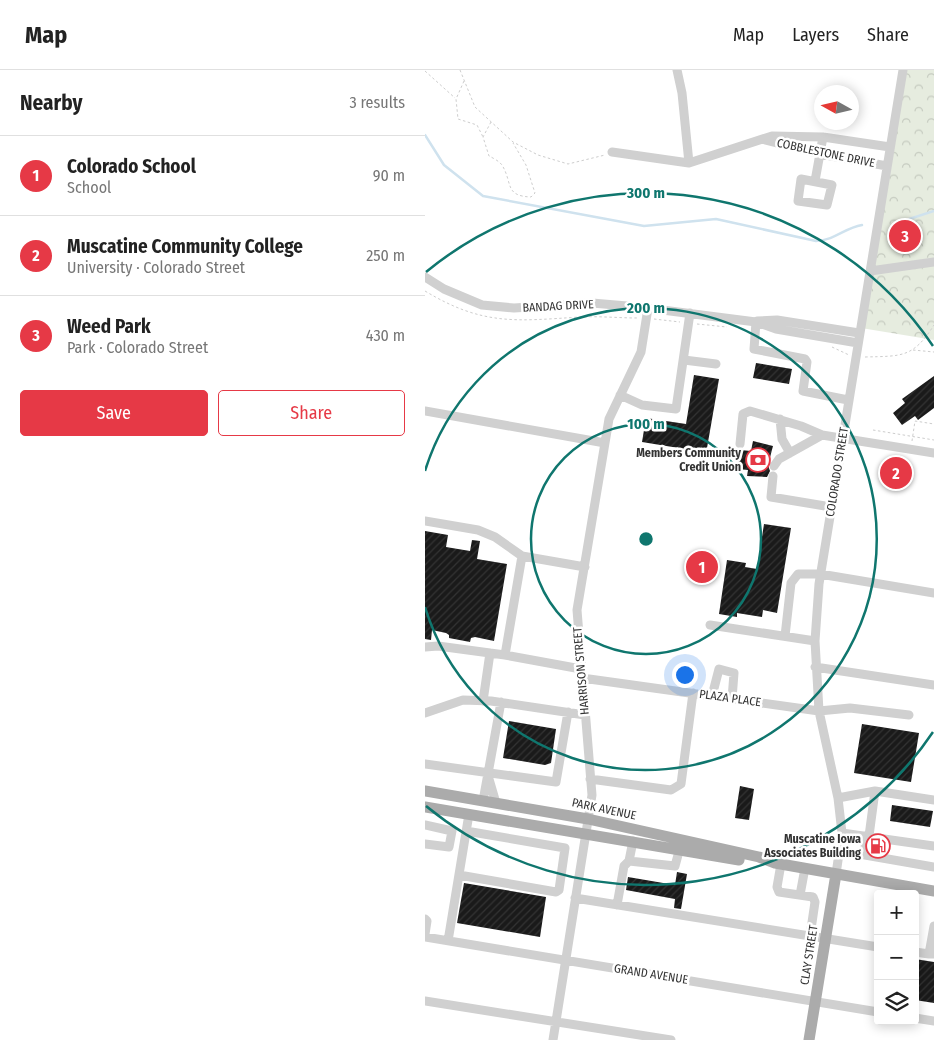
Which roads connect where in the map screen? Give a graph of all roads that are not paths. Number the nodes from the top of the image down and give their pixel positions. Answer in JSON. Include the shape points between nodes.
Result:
{"nodes":[{"id":1,"x":677,"y":70,"type":"edge"},
{"id":2,"x":903,"y":70,"type":"edge"},
{"id":3,"x":823,"y":137,"type":"junction"},
{"id":4,"x":765,"y":140,"type":"junction"},
{"id":5,"x":890,"y":147,"type":"junction"},
{"id":6,"x":612,"y":152,"type":"road end"},
{"id":7,"x":820,"y":154,"type":"junction"},
{"id":8,"x":689,"y":162,"type":"junction"},
{"id":9,"x":887,"y":166,"type":"junction"},
{"id":10,"x":815,"y":181,"type":"dead end"},
{"id":11,"x":934,"y":262,"type":"edge"},
{"id":12,"x":870,"y":271,"type":"junction"},
{"id":13,"x":425,"y":276,"type":"edge"},
{"id":14,"x":648,"y":308,"type":"junction"},
{"id":15,"x":690,"y":318,"type":"junction"},
{"id":16,"x":756,"y":322,"type":"junction"},
{"id":17,"x":858,"y":338,"type":"junction"},
{"id":18,"x":683,"y":360,"type":"junction"},
{"id":19,"x":716,"y":364,"type":"dead end"},
{"id":20,"x":620,"y":395,"type":"junction"},
{"id":21,"x":848,"y":400,"type":"junction"},
{"id":22,"x":425,"y":411,"type":"edge"},
{"id":23,"x":779,"y":419,"type":"junction"},
{"id":24,"x":822,"y":435,"type":"junction"},
{"id":25,"x":842,"y":438,"type":"junction"},
{"id":26,"x":605,"y":443,"type":"junction"},
{"id":27,"x":740,"y":444,"type":"dead end"},
{"id":28,"x":790,"y":453,"type":"junction"},
{"id":29,"x":934,"y":453,"type":"edge"},
{"id":30,"x":774,"y":466,"type":"dead end"},
{"id":31,"x":773,"y":476,"type":"dead end"},
{"id":32,"x":831,"y":507,"type":"junction"},
{"id":33,"x":425,"y":521,"type":"edge"},
{"id":34,"x":522,"y":556,"type":"junction"},
{"id":35,"x":585,"y":566,"type":"junction"},
{"id":36,"x":820,"y":574,"type":"junction"},
{"id":37,"x":934,"y":593,"type":"edge"},
{"id":38,"x":710,"y":625,"type":"dead end"},
{"id":39,"x":785,"y":636,"type":"junction"},
{"id":40,"x":815,"y":641,"type":"junction"},
{"id":41,"x":425,"y":647,"type":"edge"},
{"id":42,"x":490,"y":653,"type":"junction"},
{"id":43,"x":505,"y":655,"type":"junction"},
{"id":44,"x":815,"y":667,"type":"junction"},
{"id":45,"x":581,"y":673,"type":"junction"},
{"id":46,"x":934,"y":685,"type":"edge"},
{"id":47,"x":693,"y":693,"type":"junction"},
{"id":48,"x":712,"y":696,"type":"junction"},
{"id":49,"x":732,"y":698,"type":"junction"},
{"id":50,"x":483,"y":701,"type":"junction"},
{"id":51,"x":501,"y":702,"type":"junction"},
{"id":52,"x":819,"y":711,"type":"junction"},
{"id":53,"x":567,"y":712,"type":"junction"},
{"id":54,"x":425,"y":713,"type":"edge"},
{"id":55,"x":585,"y":715,"type":"junction"},
{"id":56,"x":909,"y":715,"type":"dead end"},
{"id":57,"x":425,"y":764,"type":"edge"},
{"id":58,"x":488,"y":775,"type":"junction"},
{"id":59,"x":591,"y":780,"type":"junction"},
{"id":60,"x":425,"y":791,"type":"edge"},
{"id":61,"x":875,"y":791,"type":"junction"},
{"id":62,"x":838,"y":798,"type":"junction"},
{"id":63,"x":934,"y":800,"type":"edge"},
{"id":64,"x":483,"y":801,"type":"junction"},
{"id":65,"x":496,"y":803,"type":"junction"},
{"id":66,"x":425,"y":807,"type":"edge"},
{"id":67,"x":469,"y":814,"type":"junction"},
{"id":68,"x":588,"y":820,"type":"junction"},
{"id":69,"x":425,"y":825,"type":"edge"},
{"id":70,"x":466,"y":832,"type":"junction"},
{"id":71,"x":586,"y":833,"type":"junction"},
{"id":72,"x":842,"y":833,"type":"junction"},
{"id":73,"x":867,"y":836,"type":"junction"},
{"id":74,"x":633,"y":841,"type":"junction"},
{"id":75,"x":425,"y":844,"type":"edge"},
{"id":76,"x":681,"y":844,"type":"junction"},
{"id":77,"x":934,"y":846,"type":"edge"},
{"id":78,"x":629,"y":860,"type":"junction"},
{"id":79,"x":778,"y":864,"type":"junction"},
{"id":80,"x":805,"y":868,"type":"junction"},
{"id":81,"x":934,"y":868,"type":"edge"},
{"id":82,"x":836,"y":874,"type":"junction"},
{"id":83,"x":459,"y":875,"type":"junction"},
{"id":84,"x":559,"y":887,"type":"junction"},
{"id":85,"x":934,"y":891,"type":"edge"},
{"id":86,"x":576,"y":894,"type":"junction"},
{"id":87,"x":800,"y":895,"type":"junction"},
{"id":88,"x":617,"y":905,"type":"junction"},
{"id":89,"x":425,"y":919,"type":"edge"},
{"id":90,"x":812,"y":921,"type":"junction"},
{"id":91,"x":828,"y":923,"type":"junction"},
{"id":92,"x":934,"y":926,"type":"edge"},
{"id":93,"x":425,"y":936,"type":"edge"},
{"id":94,"x":810,"y":936,"type":"junction"},
{"id":95,"x":825,"y":939,"type":"junction"},
{"id":96,"x":448,"y":941,"type":"junction"},
{"id":97,"x":874,"y":946,"type":"edge"},
{"id":98,"x":919,"y":952,"type":"edge"},
{"id":99,"x":932,"y":954,"type":"edge"},
{"id":100,"x":566,"y":960,"type":"junction"},
{"id":101,"x":425,"y":1001,"type":"edge"},
{"id":102,"x":815,"y":1002,"type":"junction"},
{"id":103,"x":874,"y":1011,"type":"edge"},
{"id":104,"x":919,"y":1019,"type":"edge"},
{"id":105,"x":934,"y":1021,"type":"edge"},
{"id":106,"x":556,"y":1022,"type":"junction"},
{"id":107,"x":553,"y":1040,"type":"edge"},
{"id":108,"x":671,"y":1040,"type":"edge"},
{"id":109,"x":809,"y":1040,"type":"edge"}],
"edges":[{"from":1,"to":8,"type":"street"},
{"from":2,"to":5,"type":"street","name":"COLORADO STREET"},
{"from":3,"to":4,"type":"street","name":"COBBLESTONE DRIVE","via":[[772,136]]},
{"from":3,"to":5,"type":"street","name":"COBBLESTONE DRIVE"},
{"from":3,"to":7,"type":"street"},
{"from":4,"to":7,"type":"street","name":"COBBLESTONE DRIVE"},
{"from":4,"to":8,"type":"street","name":"COBBLESTONE DRIVE"},
{"from":5,"to":9,"type":"street","name":"COLORADO STREET"},
{"from":6,"to":8,"type":"street","name":"COBBLESTONE DRIVE"},
{"from":7,"to":9,"type":"street","name":"COBBLESTONE DRIVE"},
{"from":7,"to":10,"type":"street"},
{"from":9,"to":12,"type":"street","name":"COLORADO STREET"},
{"from":11,"to":12,"type":"street"},
{"from":12,"to":17,"type":"street","name":"COLORADO STREET"},
{"from":13,"to":14,"type":"street","name":"BANDAG DRIVE","via":[[444,290],[482,305],[514,308],[592,303]]},
{"from":14,"to":15,"type":"street","name":"BANDAG DRIVE"},
{"from":14,"to":20,"type":"street","name":"HARRISON STREET","via":[[641,352]]},
{"from":15,"to":16,"type":"street","name":"BANDAG DRIVE"},
{"from":15,"to":18,"type":"street"},
{"from":16,"to":17,"type":"street","name":"BANDAG DRIVE","via":[[776,329]]},
{"from":16,"to":21,"type":"street","via":[[754,349],[805,359],[803,391]]},
{"from":17,"to":21,"type":"street","name":"COLORADO STREET"},
{"from":18,"to":19,"type":"street"},
{"from":18,"to":20,"type":"street","via":[[676,409],[642,405]]},
{"from":20,"to":26,"type":"street","name":"HARRISON STREET","via":[[609,419]]},
{"from":21,"to":25,"type":"street","name":"COLORADO STREET"},
{"from":22,"to":26,"type":"street"},
{"from":23,"to":24,"type":"street"},
{"from":23,"to":27,"type":"street","via":[[745,411]]},
{"from":23,"to":28,"type":"street","via":[[782,439]]},
{"from":24,"to":25,"type":"street"},
{"from":24,"to":28,"type":"street"},
{"from":25,"to":29,"type":"street"},
{"from":25,"to":32,"type":"street","name":"COLORADO STREET"},
{"from":26,"to":35,"type":"street","name":"HARRISON STREET"},
{"from":28,"to":30,"type":"street"},
{"from":31,"to":32,"type":"street","via":[[771,496]]},
{"from":32,"to":36,"type":"street","name":"COLORADO STREET"},
{"from":33,"to":34,"type":"street","via":[[478,530],[495,537]]},
{"from":34,"to":35,"type":"street"},
{"from":34,"to":43,"type":"street"},
{"from":35,"to":45,"type":"street","name":"HARRISON STREET","via":[[577,610]]},
{"from":36,"to":37,"type":"street"},
{"from":36,"to":39,"type":"street","via":[[803,572],[794,577]]},
{"from":36,"to":40,"type":"street","name":"COLORADO STREET"},
{"from":38,"to":39,"type":"street"},
{"from":39,"to":40,"type":"street"},
{"from":40,"to":44,"type":"street","name":"COLORADO STREET"},
{"from":41,"to":42,"type":"street","name":"PLAZA PLACE"},
{"from":42,"to":43,"type":"street","name":"PLAZA PLACE"},
{"from":42,"to":50,"type":"street"},
{"from":43,"to":45,"type":"street","name":"PLAZA PLACE"},
{"from":44,"to":46,"type":"street"},
{"from":44,"to":52,"type":"street","name":"COLORADO STREET"},
{"from":45,"to":47,"type":"street","name":"PLAZA PLACE"},
{"from":45,"to":55,"type":"street","name":"HARRISON STREET"},
{"from":47,"to":48,"type":"street","name":"PLAZA PLACE"},
{"from":47,"to":59,"type":"street","via":[[681,784],[671,790]]},
{"from":48,"to":49,"type":"street","name":"PLAZA PLACE"},
{"from":48,"to":49,"type":"street","via":[[719,669],[734,673]]},
{"from":49,"to":52,"type":"street","name":"PLAZA PLACE"},
{"from":50,"to":51,"type":"street"},
{"from":50,"to":54,"type":"street","via":[[463,700]]},
{"from":51,"to":53,"type":"street"},
{"from":51,"to":58,"type":"street"},
{"from":52,"to":56,"type":"street","name":"PLAZA PLACE","via":[[850,708]]},
{"from":52,"to":62,"type":"street","name":"COLORADO STREET"},
{"from":53,"to":55,"type":"street"},
{"from":53,"to":58,"type":"street","via":[[557,782]]},
{"from":55,"to":59,"type":"street","name":"HARRISON STREET"},
{"from":57,"to":58,"type":"street"},
{"from":58,"to":64,"type":"street"},
{"from":58,"to":65,"type":"street"},
{"from":59,"to":68,"type":"street","name":"HARRISON STREET"},
{"from":60,"to":64,"type":"main road","name":"PARK AVENUE"},
{"from":61,"to":62,"type":"street"},
{"from":61,"to":63,"type":"street"},
{"from":61,"to":73,"type":"street"},
{"from":62,"to":72,"type":"street","name":"COLORADO STREET"},
{"from":64,"to":65,"type":"main road","name":"PARK AVENUE"},
{"from":65,"to":68,"type":"main road","name":"PARK AVENUE"},
{"from":66,"to":67,"type":"main road","name":"PARK AVENUE"},
{"from":67,"to":70,"type":"street"},
{"from":67,"to":71,"type":"main road","name":"PARK AVENUE"},
{"from":68,"to":71,"type":"street","name":"HARRISON STREET"},
{"from":68,"to":76,"type":"main road","name":"PARK AVENUE"},
{"from":69,"to":75,"type":"street","via":[[452,831],[449,848]]},
{"from":70,"to":83,"type":"street"},
{"from":70,"to":84,"type":"street","via":[[565,848]]},
{"from":71,"to":74,"type":"main road","name":"PARK AVENUE"},
{"from":71,"to":86,"type":"street","name":"HARRISON STREET"},
{"from":72,"to":73,"type":"street"},
{"from":72,"to":82,"type":"street","name":"COLORADO STREET"},
{"from":73,"to":77,"type":"street"},
{"from":73,"to":81,"type":"street","via":[[863,850],[865,855]]},
{"from":74,"to":76,"type":"main road","name":"PARK AVENUE"},
{"from":74,"to":78,"type":"street"},
{"from":76,"to":78,"type":"street","via":[[675,866]]},
{"from":76,"to":79,"type":"main road","name":"PARK AVENUE","via":[[759,857]]},
{"from":78,"to":88,"type":"street","via":[[624,866]]},
{"from":79,"to":80,"type":"main road","name":"PARK AVENUE"},
{"from":79,"to":87,"type":"street","via":[[779,892]]},
{"from":80,"to":82,"type":"main road","name":"PARK AVENUE"},
{"from":80,"to":87,"type":"street"},
{"from":82,"to":85,"type":"main road","name":"PARK AVENUE"},
{"from":82,"to":91,"type":"main road","name":"CLAY STREET"},
{"from":83,"to":84,"type":"street","via":[[556,892]]},
{"from":83,"to":96,"type":"street"},
{"from":84,"to":86,"type":"street"},
{"from":86,"to":88,"type":"street"},
{"from":86,"to":100,"type":"street","name":"HARRISON STREET"},
{"from":87,"to":90,"type":"street","via":[[813,897]]},
{"from":88,"to":94,"type":"street"},
{"from":89,"to":93,"type":"street"},
{"from":90,"to":91,"type":"street"},
{"from":90,"to":94,"type":"street"},
{"from":91,"to":95,"type":"main road","name":"CLAY STREET"},
{"from":92,"to":99,"type":"street"},
{"from":93,"to":96,"type":"street","name":"GRAND AVENUE"},
{"from":94,"to":95,"type":"street"},
{"from":95,"to":97,"type":"street"},
{"from":95,"to":102,"type":"main road","name":"CLAY STREET"},
{"from":96,"to":100,"type":"street","name":"GRAND AVENUE"},
{"from":98,"to":99,"type":"street"},
{"from":100,"to":102,"type":"street","name":"GRAND AVENUE"},
{"from":100,"to":106,"type":"street","name":"HARRISON STREET"},
{"from":101,"to":106,"type":"street"},
{"from":102,"to":103,"type":"street","name":"GRAND AVENUE"},
{"from":102,"to":109,"type":"main road","name":"CLAY STREET"},
{"from":104,"to":105,"type":"street"},
{"from":106,"to":107,"type":"street","name":"HARRISON STREET"},
{"from":106,"to":108,"type":"street"}]}
